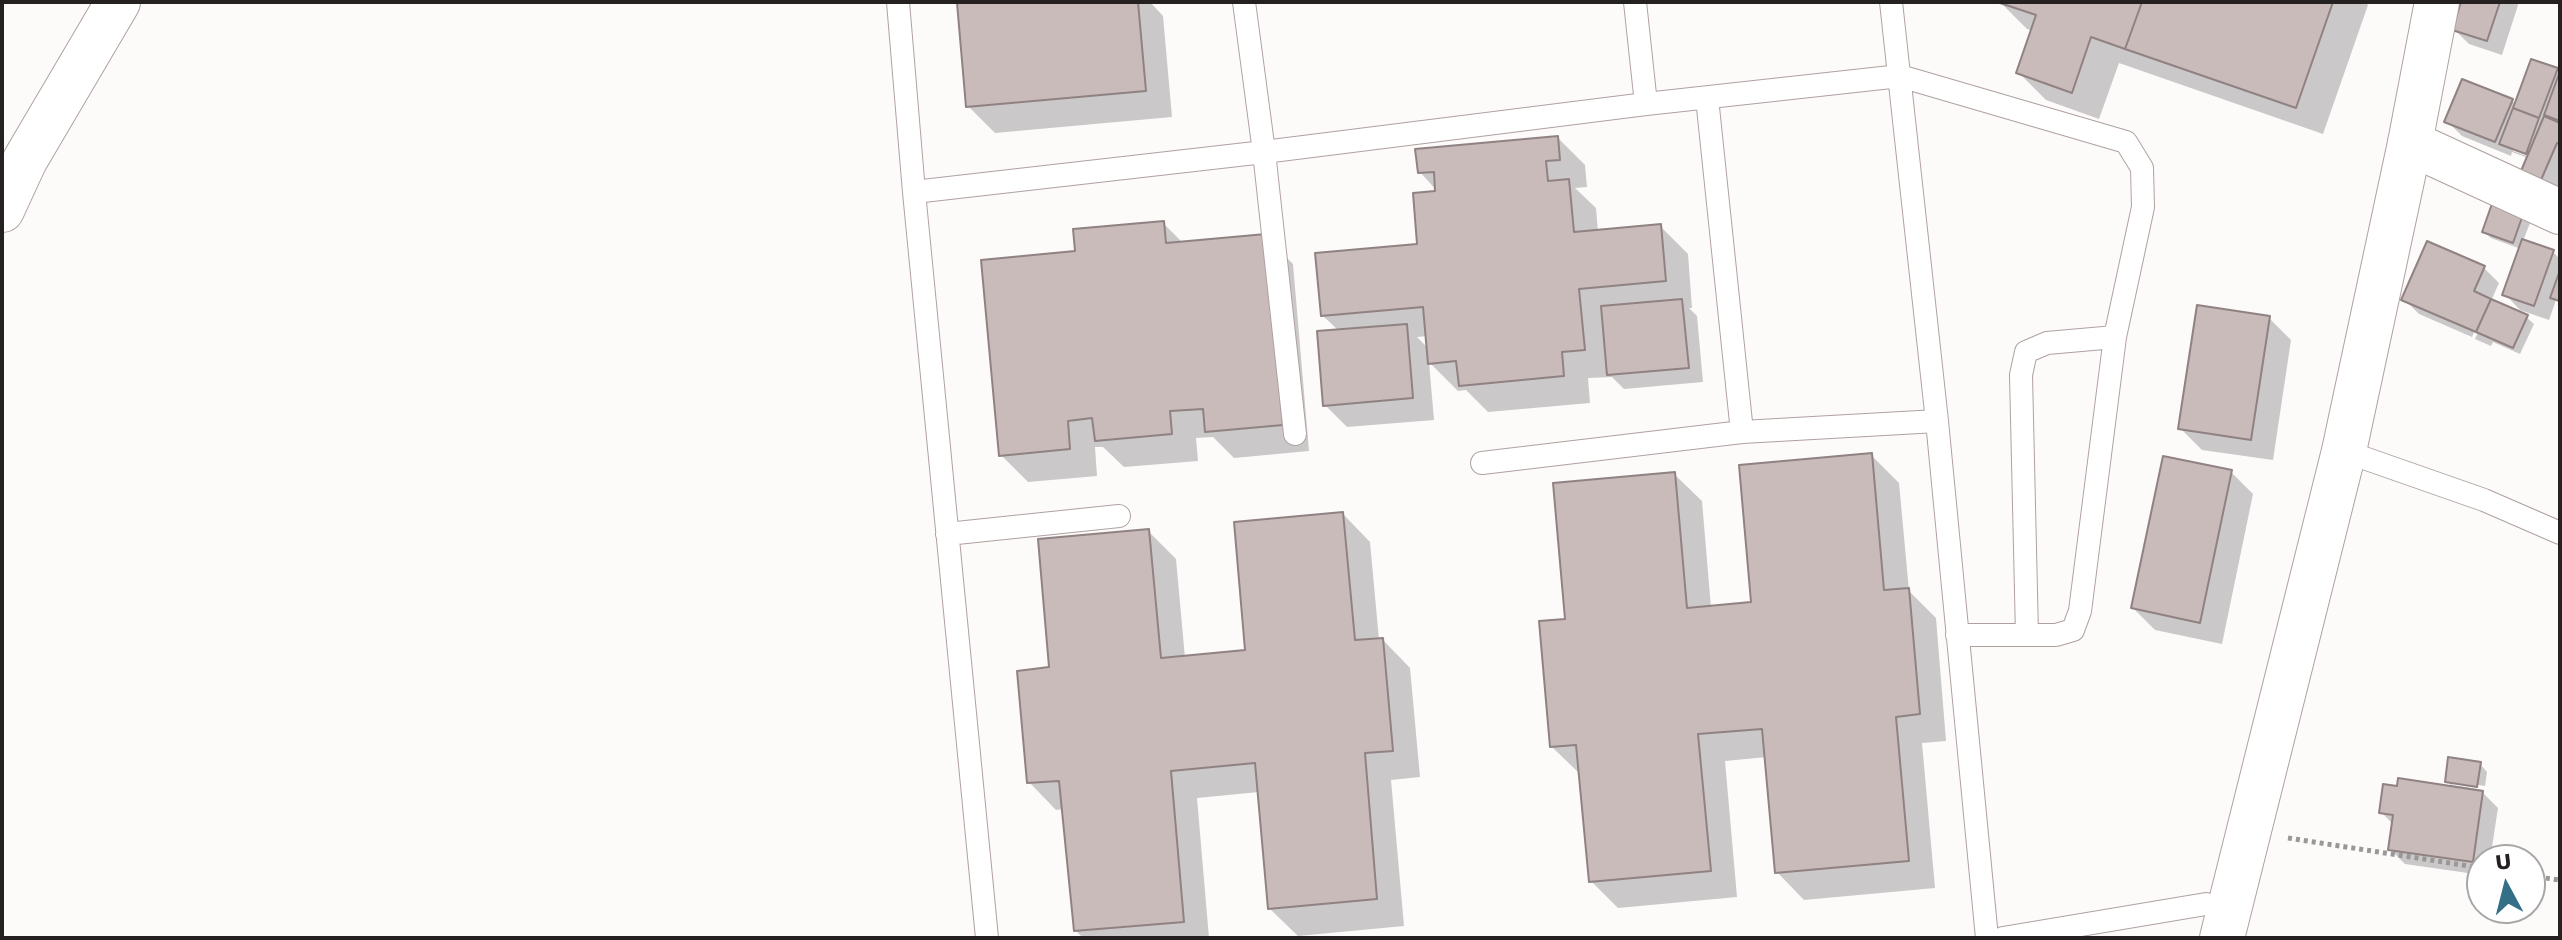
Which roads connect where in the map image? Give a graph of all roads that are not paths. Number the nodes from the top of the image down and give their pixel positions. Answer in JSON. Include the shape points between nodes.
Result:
{"nodes":[{"id":1,"x":118,"y":2,"type":"edge"},
{"id":2,"x":898,"y":2,"type":"edge"},
{"id":3,"x":1244,"y":2,"type":"edge"},
{"id":4,"x":1635,"y":2,"type":"edge"},
{"id":5,"x":1891,"y":2,"type":"edge"},
{"id":6,"x":2437,"y":2,"type":"edge"},
{"id":7,"x":1900,"y":76,"type":"junction"},
{"id":8,"x":1707,"y":98,"type":"junction"},
{"id":9,"x":1646,"y":104,"type":"junction"},
{"id":10,"x":2410,"y":143,"type":"junction"},
{"id":11,"x":1264,"y":152,"type":"junction"},
{"id":12,"x":13,"y":158,"type":"edge"},
{"id":13,"x":914,"y":192,"type":"junction"},
{"id":14,"x":2,"y":210,"type":"edge"},
{"id":15,"x":2560,"y":212,"type":"edge"},
{"id":16,"x":2115,"y":337,"type":"junction"},
{"id":17,"x":1937,"y":421,"type":"junction"},
{"id":18,"x":1742,"y":432,"type":"junction"},
{"id":19,"x":1295,"y":434,"type":"dead end"},
{"id":20,"x":2344,"y":451,"type":"junction"},
{"id":21,"x":1482,"y":463,"type":"dead end"},
{"id":22,"x":1119,"y":516,"type":"dead end"},
{"id":23,"x":2560,"y":533,"type":"edge"},
{"id":24,"x":947,"y":534,"type":"junction"},
{"id":25,"x":1957,"y":635,"type":"junction"},
{"id":26,"x":2027,"y":635,"type":"junction"},
{"id":27,"x":2214,"y":921,"type":"edge"},
{"id":28,"x":987,"y":938,"type":"edge"},
{"id":29,"x":1987,"y":938,"type":"edge"},
{"id":30,"x":2003,"y":938,"type":"edge"}],
"edges":[{"from":1,"to":12,"type":"main road"},
{"from":2,"to":13,"type":"lane"},
{"from":3,"to":11,"type":"lane"},
{"from":4,"to":9,"type":"lane"},
{"from":5,"to":7,"type":"lane"},
{"from":6,"to":10,"type":"main road"},
{"from":7,"to":8,"type":"lane"},
{"from":7,"to":16,"type":"lane","via":[[2126,142],[2142,168],[2143,207]]},
{"from":7,"to":17,"type":"lane"},
{"from":8,"to":9,"type":"lane"},
{"from":8,"to":18,"type":"lane"},
{"from":9,"to":11,"type":"lane"},
{"from":10,"to":15,"type":"main road"},
{"from":10,"to":20,"type":"main road"},
{"from":11,"to":13,"type":"lane"},
{"from":11,"to":19,"type":"lane"},
{"from":12,"to":14,"type":"main road"},
{"from":13,"to":24,"type":"lane"},
{"from":16,"to":26,"type":"lane","via":[[2080,611],[2073,630]]},
{"from":16,"to":26,"type":"lane","via":[[2047,343],[2026,352],[2021,375]]},
{"from":17,"to":18,"type":"lane"},
{"from":17,"to":25,"type":"lane"},
{"from":18,"to":21,"type":"lane"},
{"from":20,"to":23,"type":"lane"},
{"from":20,"to":27,"type":"main road","via":[[2248,831]]},
{"from":22,"to":24,"type":"lane"},
{"from":24,"to":28,"type":"lane"},
{"from":25,"to":26,"type":"lane"},
{"from":25,"to":29,"type":"lane"},
{"from":27,"to":30,"type":"lane"}]}
